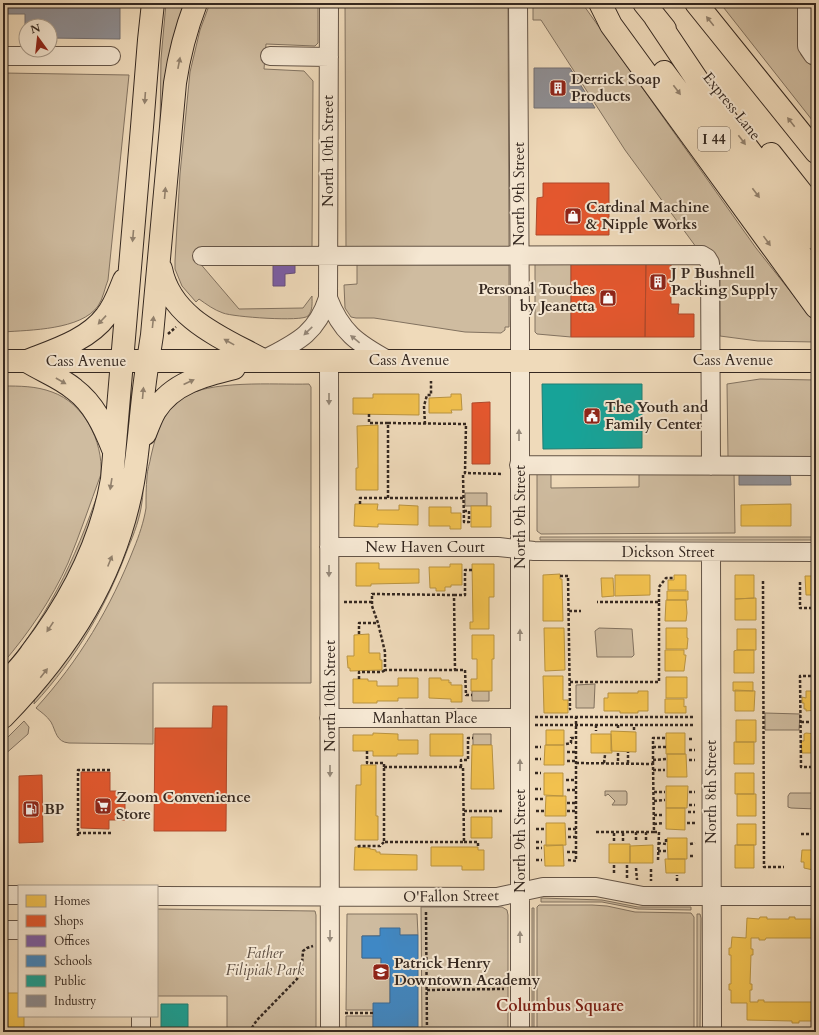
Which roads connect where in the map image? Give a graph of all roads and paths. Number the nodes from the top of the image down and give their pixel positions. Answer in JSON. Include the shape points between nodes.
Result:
{"nodes":[{"id":1,"x":153,"y":3,"type":"edge"},
{"id":2,"x":196,"y":3,"type":"edge"},
{"id":3,"x":329,"y":3,"type":"edge"},
{"id":4,"x":518,"y":3,"type":"edge"},
{"id":5,"x":600,"y":3,"type":"edge"},
{"id":6,"x":611,"y":3,"type":"edge"},
{"id":7,"x":696,"y":3,"type":"edge"},
{"id":8,"x":807,"y":3,"type":"edge"},
{"id":9,"x":649,"y":10,"type":"edge"},
{"id":10,"x":814,"y":55,"type":"edge"},
{"id":11,"x":3,"y":56,"type":"edge"},
{"id":12,"x":111,"y":56,"type":"dead end"},
{"id":13,"x":270,"y":56,"type":"dead end"},
{"id":14,"x":329,"y":57,"type":"junction"},
{"id":15,"x":816,"y":152,"type":"edge"},
{"id":16,"x":816,"y":212,"type":"edge"},
{"id":17,"x":816,"y":239,"type":"edge"},
{"id":18,"x":328,"y":255,"type":"junction"},
{"id":19,"x":520,"y":255,"type":"junction"},
{"id":20,"x":202,"y":256,"type":"dead end"},
{"id":21,"x":131,"y":260,"type":"junction"},
{"id":22,"x":159,"y":261,"type":"junction"},
{"id":23,"x":816,"y":275,"type":"edge"},
{"id":24,"x":328,"y":298,"type":"junction"},
{"id":25,"x":816,"y":307,"type":"edge"},
{"id":26,"x":263,"y":360,"type":"junction"},
{"id":27,"x":329,"y":360,"type":"junction"},
{"id":28,"x":388,"y":360,"type":"junction"},
{"id":29,"x":519,"y":360,"type":"junction"},
{"id":30,"x":710,"y":360,"type":"junction"},
{"id":31,"x":807,"y":360,"type":"edge"},
{"id":32,"x":3,"y":361,"type":"edge"},
{"id":33,"x":27,"y":361,"type":"junction"},
{"id":34,"x":122,"y":361,"type":"junction"},
{"id":35,"x":148,"y":361,"type":"junction"},
{"id":36,"x":431,"y":381,"type":"dead end"},
{"id":37,"x":369,"y":414,"type":"dead end"},
{"id":38,"x":388,"y":423,"type":"junction"},
{"id":39,"x":424,"y":424,"type":"junction"},
{"id":40,"x":115,"y":452,"type":"junction"},
{"id":41,"x":137,"y":457,"type":"junction"},
{"id":42,"x":519,"y":465,"type":"junction"},
{"id":43,"x":710,"y":466,"type":"junction"},
{"id":44,"x":816,"y":466,"type":"edge"},
{"id":45,"x":465,"y":473,"type":"junction"},
{"id":46,"x":503,"y":474,"type":"dead end"},
{"id":47,"x":390,"y":498,"type":"junction"},
{"id":48,"x":464,"y":498,"type":"junction"},
{"id":49,"x":360,"y":504,"type":"dead end"},
{"id":50,"x":464,"y":511,"type":"junction"},
{"id":51,"x":329,"y":547,"type":"junction"},
{"id":52,"x":520,"y":549,"type":"junction"},
{"id":53,"x":711,"y":552,"type":"junction"},
{"id":54,"x":816,"y":552,"type":"edge"},
{"id":55,"x":472,"y":570,"type":"dead end"},
{"id":56,"x":560,"y":576,"type":"dead end"},
{"id":57,"x":674,"y":578,"type":"dead end"},
{"id":58,"x":763,"y":581,"type":"dead end"},
{"id":59,"x":800,"y":582,"type":"dead end"},
{"id":60,"x":454,"y":595,"type":"junction"},
{"id":61,"x":344,"y":602,"type":"dead end"},
{"id":62,"x":372,"y":602,"type":"junction"},
{"id":63,"x":597,"y":602,"type":"dead end"},
{"id":64,"x":659,"y":602,"type":"junction"},
{"id":65,"x":816,"y":608,"type":"edge"},
{"id":66,"x":569,"y":611,"type":"junction"},
{"id":67,"x":581,"y":611,"type":"dead end"},
{"id":68,"x":378,"y":623,"type":"junction"},
{"id":69,"x":359,"y":634,"type":"dead end"},
{"id":70,"x":385,"y":670,"type":"junction"},
{"id":71,"x":455,"y":670,"type":"junction"},
{"id":72,"x":816,"y":676,"type":"edge"},
{"id":73,"x":359,"y":679,"type":"dead end"},
{"id":74,"x":570,"y":682,"type":"junction"},
{"id":75,"x":8,"y":692,"type":"edge"},
{"id":76,"x":472,"y":695,"type":"dead end"},
{"id":77,"x":568,"y":709,"type":"dead end"},
{"id":78,"x":3,"y":717,"type":"edge"},
{"id":79,"x":576,"y":717,"type":"junction"},
{"id":80,"x":694,"y":717,"type":"dead end"},
{"id":81,"x":329,"y":718,"type":"junction"},
{"id":82,"x":530,"y":720,"type":"junction"},
{"id":83,"x":801,"y":722,"type":"junction"},
{"id":84,"x":816,"y":722,"type":"edge"},
{"id":85,"x":576,"y":725,"type":"junction"},
{"id":86,"x":596,"y":725,"type":"junction"},
{"id":87,"x":618,"y":725,"type":"junction"},
{"id":88,"x":634,"y":725,"type":"junction"},
{"id":89,"x":694,"y":725,"type":"dead end"},
{"id":90,"x":618,"y":730,"type":"dead end"},
{"id":91,"x":634,"y":730,"type":"dead end"},
{"id":92,"x":596,"y":731,"type":"dead end"},
{"id":93,"x":473,"y":738,"type":"dead end"},
{"id":94,"x":576,"y":738,"type":"junction"},
{"id":95,"x":666,"y":738,"type":"dead end"},
{"id":96,"x":689,"y":739,"type":"dead end"},
{"id":97,"x":694,"y":739,"type":"dead end"},
{"id":98,"x":566,"y":744,"type":"dead end"},
{"id":99,"x":666,"y":746,"type":"dead end"},
{"id":100,"x":535,"y":747,"type":"dead end"},
{"id":101,"x":541,"y":747,"type":"dead end"},
{"id":102,"x":653,"y":747,"type":"junction"},
{"id":103,"x":689,"y":750,"type":"dead end"},
{"id":104,"x":695,"y":750,"type":"dead end"},
{"id":105,"x":367,"y":751,"type":"dead end"},
{"id":106,"x":567,"y":752,"type":"dead end"},
{"id":107,"x":576,"y":752,"type":"junction"},
{"id":108,"x":628,"y":752,"type":"dead end"},
{"id":109,"x":618,"y":753,"type":"dead end"},
{"id":110,"x":605,"y":755,"type":"dead end"},
{"id":111,"x":535,"y":759,"type":"dead end"},
{"id":112,"x":541,"y":759,"type":"dead end"},
{"id":113,"x":653,"y":760,"type":"junction"},
{"id":114,"x":667,"y":760,"type":"dead end"},
{"id":115,"x":689,"y":760,"type":"dead end"},
{"id":116,"x":695,"y":760,"type":"dead end"},
{"id":117,"x":567,"y":761,"type":"dead end"},
{"id":118,"x":576,"y":762,"type":"junction"},
{"id":119,"x":604,"y":763,"type":"junction"},
{"id":120,"x":618,"y":764,"type":"junction"},
{"id":121,"x":628,"y":764,"type":"junction"},
{"id":122,"x":653,"y":764,"type":"junction"},
{"id":123,"x":384,"y":767,"type":"junction"},
{"id":124,"x":461,"y":767,"type":"junction"},
{"id":125,"x":816,"y":767,"type":"edge"},
{"id":126,"x":110,"y":770,"type":"dead end"},
{"id":127,"x":654,"y":770,"type":"junction"},
{"id":128,"x":665,"y":770,"type":"dead end"},
{"id":129,"x":535,"y":773,"type":"dead end"},
{"id":130,"x":541,"y":773,"type":"dead end"},
{"id":131,"x":566,"y":780,"type":"dead end"},
{"id":132,"x":576,"y":780,"type":"junction"},
{"id":133,"x":535,"y":789,"type":"dead end"},
{"id":134,"x":541,"y":789,"type":"dead end"},
{"id":135,"x":567,"y":790,"type":"dead end"},
{"id":136,"x":576,"y":790,"type":"junction"},
{"id":137,"x":654,"y":792,"type":"junction"},
{"id":138,"x":665,"y":792,"type":"dead end"},
{"id":139,"x":689,"y":792,"type":"dead end"},
{"id":140,"x":695,"y":792,"type":"dead end"},
{"id":141,"x":535,"y":799,"type":"dead end"},
{"id":142,"x":544,"y":799,"type":"dead end"},
{"id":143,"x":665,"y":800,"type":"dead end"},
{"id":144,"x":654,"y":801,"type":"junction"},
{"id":145,"x":567,"y":803,"type":"dead end"},
{"id":146,"x":576,"y":803,"type":"junction"},
{"id":147,"x":695,"y":804,"type":"dead end"},
{"id":148,"x":689,"y":805,"type":"dead end"},
{"id":149,"x":464,"y":811,"type":"junction"},
{"id":150,"x":504,"y":811,"type":"dead end"},
{"id":151,"x":536,"y":811,"type":"dead end"},
{"id":152,"x":544,"y":811,"type":"dead end"},
{"id":153,"x":568,"y":811,"type":"dead end"},
{"id":154,"x":576,"y":811,"type":"junction"},
{"id":155,"x":688,"y":812,"type":"dead end"},
{"id":156,"x":695,"y":812,"type":"dead end"},
{"id":157,"x":654,"y":815,"type":"junction"},
{"id":158,"x":664,"y":815,"type":"dead end"},
{"id":159,"x":664,"y":823,"type":"dead end"},
{"id":160,"x":687,"y":823,"type":"dead end"},
{"id":161,"x":695,"y":823,"type":"dead end"},
{"id":162,"x":654,"y":824,"type":"junction"},
{"id":163,"x":536,"y":829,"type":"dead end"},
{"id":164,"x":545,"y":829,"type":"dead end"},
{"id":165,"x":568,"y":829,"type":"dead end"},
{"id":166,"x":576,"y":829,"type":"junction"},
{"id":167,"x":595,"y":832,"type":"dead end"},
{"id":168,"x":614,"y":832,"type":"junction"},
{"id":169,"x":623,"y":832,"type":"junction"},
{"id":170,"x":636,"y":832,"type":"junction"},
{"id":171,"x":646,"y":832,"type":"junction"},
{"id":172,"x":654,"y":832,"type":"junction"},
{"id":173,"x":113,"y":833,"type":"dead end"},
{"id":174,"x":801,"y":834,"type":"dead end"},
{"id":175,"x":816,"y":834,"type":"edge"},
{"id":176,"x":568,"y":837,"type":"dead end"},
{"id":177,"x":576,"y":837,"type":"junction"},
{"id":178,"x":666,"y":839,"type":"dead end"},
{"id":179,"x":646,"y":840,"type":"dead end"},
{"id":180,"x":614,"y":841,"type":"dead end"},
{"id":181,"x":623,"y":841,"type":"dead end"},
{"id":182,"x":384,"y":842,"type":"junction"},
{"id":183,"x":464,"y":842,"type":"junction"},
{"id":184,"x":536,"y":842,"type":"dead end"},
{"id":185,"x":542,"y":842,"type":"dead end"},
{"id":186,"x":636,"y":842,"type":"dead end"},
{"id":187,"x":658,"y":843,"type":"junction"},
{"id":188,"x":690,"y":844,"type":"dead end"},
{"id":189,"x":695,"y":844,"type":"dead end"},
{"id":190,"x":358,"y":847,"type":"dead end"},
{"id":191,"x":478,"y":847,"type":"dead end"},
{"id":192,"x":536,"y":848,"type":"dead end"},
{"id":193,"x":542,"y":848,"type":"dead end"},
{"id":194,"x":658,"y":851,"type":"junction"},
{"id":195,"x":666,"y":851,"type":"dead end"},
{"id":196,"x":568,"y":852,"type":"dead end"},
{"id":197,"x":576,"y":852,"type":"junction"},
{"id":198,"x":690,"y":856,"type":"dead end"},
{"id":199,"x":695,"y":856,"type":"dead end"},
{"id":200,"x":536,"y":860,"type":"dead end"},
{"id":201,"x":542,"y":860,"type":"dead end"},
{"id":202,"x":568,"y":860,"type":"dead end"},
{"id":203,"x":658,"y":860,"type":"dead end"},
{"id":204,"x":614,"y":865,"type":"dead end"},
{"id":205,"x":627,"y":865,"type":"dead end"},
{"id":206,"x":784,"y":867,"type":"dead end"},
{"id":207,"x":636,"y":868,"type":"dead end"},
{"id":208,"x":651,"y":868,"type":"dead end"},
{"id":209,"x":614,"y":874,"type":"dead end"},
{"id":210,"x":677,"y":876,"type":"dead end"},
{"id":211,"x":627,"y":878,"type":"dead end"},
{"id":212,"x":637,"y":881,"type":"dead end"},
{"id":213,"x":652,"y":881,"type":"dead end"},
{"id":214,"x":677,"y":881,"type":"dead end"},
{"id":215,"x":520,"y":892,"type":"junction"},
{"id":216,"x":3,"y":895,"type":"edge"},
{"id":217,"x":18,"y":895,"type":"edge"},
{"id":218,"x":158,"y":896,"type":"edge"},
{"id":219,"x":816,"y":896,"type":"edge"},
{"id":220,"x":330,"y":897,"type":"junction"},
{"id":221,"x":712,"y":897,"type":"junction"},
{"id":222,"x":426,"y":912,"type":"dead end"},
{"id":223,"x":3,"y":930,"type":"edge"},
{"id":224,"x":18,"y":930,"type":"edge"},
{"id":225,"x":313,"y":946,"type":"dead end"},
{"id":226,"x":504,"y":989,"type":"dead end"},
{"id":227,"x":427,"y":990,"type":"junction"},
{"id":228,"x":345,"y":1013,"type":"dead end"},
{"id":229,"x":373,"y":1013,"type":"dead end"},
{"id":230,"x":141,"y":1017,"type":"edge"},
{"id":231,"x":813,"y":1031,"type":"edge"},
{"id":232,"x":141,"y":1032,"type":"edge"},
{"id":233,"x":249,"y":1032,"type":"edge"},
{"id":234,"x":330,"y":1032,"type":"edge"},
{"id":235,"x":427,"y":1032,"type":"edge"},
{"id":236,"x":520,"y":1032,"type":"edge"},
{"id":237,"x":712,"y":1032,"type":"edge"},
{"id":238,"x":726,"y":1032,"type":"edge"}],
"edges":[{"from":1,"to":21,"type":"main road","one_way":true},
{"from":22,"to":2,"type":"main road","one_way":true,"via":[[175,84],[187,28]]},
{"from":3,"to":14,"type":"street","name":"North 10th Street"},
{"from":4,"to":19,"type":"street","name":"North 9th Street"},
{"from":5,"to":25,"type":"main road","one_way":true,"via":[[611,25]]},
{"from":6,"to":23,"type":"main road","number":"I 44","one_way":true},
{"from":15,"to":7,"type":"main road","one_way":true},
{"from":8,"to":10,"type":"street","via":[[807,46]]},
{"from":9,"to":16,"type":"main road","name":"Express Lane","via":[[723,93]]},
{"from":9,"to":17,"type":"main road","one_way":true,"via":[[704,90]]},
{"from":11,"to":12,"type":"street"},
{"from":13,"to":14,"type":"street"},
{"from":14,"to":18,"type":"street","name":"North 10th Street"},
{"from":18,"to":19,"type":"street"},
{"from":18,"to":20,"type":"street"},
{"from":18,"to":24,"type":"street","name":"North 10th Street"},
{"from":19,"to":29,"type":"street","name":"North 9th Street"},
{"from":19,"to":30,"type":"street","via":[[702,255],[710,263]]},
{"from":21,"to":33,"type":"main road","one_way":true,"via":[[113,305],[99,324],[78,339]]},
{"from":21,"to":34,"type":"main road"},
{"from":26,"to":22,"type":"main road","one_way":true,"via":[[206,329],[187,315],[167,289]]},
{"from":35,"to":22,"type":"main road","one_way":true},
{"from":24,"to":26,"type":"street","name":"North 10th Street","one_way":true,"via":[[321,316],[308,332]]},
{"from":28,"to":24,"type":"street","name":"North 10th Street","one_way":true,"via":[[352,338],[341,325]]},
{"from":26,"to":27,"type":"main road","name":"Cass Avenue"},
{"from":26,"to":35,"type":"main road","name":"Cass Avenue"},
{"from":41,"to":26,"type":"main road","one_way":true,"via":[[154,412],[174,391],[195,379]]},
{"from":27,"to":28,"type":"main road","name":"Cass Avenue"},
{"from":27,"to":51,"type":"street","name":"North 10th Street","one_way":true},
{"from":28,"to":29,"type":"main road","name":"Cass Avenue"},
{"from":29,"to":30,"type":"main road","name":"Cass Avenue"},
{"from":42,"to":29,"type":"street","name":"North 9th Street","one_way":true},
{"from":30,"to":31,"type":"main road","name":"Cass Avenue"},
{"from":30,"to":43,"type":"street"},
{"from":32,"to":33,"type":"main road","name":"Cass Avenue"},
{"from":33,"to":34,"type":"main road","name":"Cass Avenue"},
{"from":33,"to":40,"type":"main road","one_way":true,"via":[[74,389],[85,399],[102,422]]},
{"from":34,"to":35,"type":"main road","name":"Cass Avenue"},
{"from":34,"to":40,"type":"main road"},
{"from":41,"to":35,"type":"main road","one_way":true},
{"from":36,"to":39,"type":"path","via":[[431,395],[427,395],[424,406]]},
{"from":37,"to":38,"type":"path","via":[[369,423]]},
{"from":38,"to":39,"type":"path"},
{"from":38,"to":47,"type":"path"},
{"from":39,"to":45,"type":"path","via":[[466,424]]},
{"from":40,"to":75,"type":"main road","one_way":true,"via":[[110,492],[88,559],[53,623]]},
{"from":75,"to":41,"type":"main road","one_way":true,"via":[[38,680],[68,640],[91,601],[120,534]]},
{"from":42,"to":43,"type":"street"},
{"from":42,"to":52,"type":"street","name":"North 9th Street"},
{"from":43,"to":44,"type":"street"},
{"from":45,"to":46,"type":"path"},
{"from":45,"to":48,"type":"path"},
{"from":47,"to":48,"type":"path"},
{"from":47,"to":49,"type":"path","via":[[360,498]]},
{"from":48,"to":50,"type":"path"},
{"from":50,"to":50,"type":"path","via":[[464,522],[469,522],[469,511]]},
{"from":51,"to":52,"type":"street","name":"New Haven Court"},
{"from":51,"to":81,"type":"street","name":"North 10th Street","one_way":true},
{"from":52,"to":53,"type":"street","name":"Dickson Street"},
{"from":82,"to":52,"type":"street","name":"North 9th Street","one_way":true},
{"from":53,"to":54,"type":"street","name":"Dickson Street"},
{"from":53,"to":221,"type":"street","name":"North 8th Street"},
{"from":55,"to":60,"type":"path","via":[[465,570],[465,595]]},
{"from":56,"to":66,"type":"path","via":[[568,576]]},
{"from":57,"to":64,"type":"path","via":[[666,578],[659,587]]},
{"from":58,"to":206,"type":"path","via":[[764,867]]},
{"from":59,"to":65,"type":"path","via":[[800,608]]},
{"from":60,"to":62,"type":"path","via":[[372,594]]},
{"from":60,"to":71,"type":"path"},
{"from":61,"to":62,"type":"path"},
{"from":62,"to":68,"type":"path"},
{"from":63,"to":64,"type":"path"},
{"from":64,"to":74,"type":"path","via":[[660,682]]},
{"from":66,"to":67,"type":"path"},
{"from":66,"to":74,"type":"path"},
{"from":68,"to":69,"type":"path","via":[[359,623]]},
{"from":68,"to":70,"type":"path","via":[[385,652]]},
{"from":70,"to":71,"type":"path"},
{"from":70,"to":73,"type":"path","via":[[359,672]]},
{"from":71,"to":76,"type":"path","via":[[465,670],[466,695]]},
{"from":72,"to":83,"type":"path","via":[[800,676]]},
{"from":74,"to":77,"type":"path"},
{"from":75,"to":78,"type":"main road"},
{"from":79,"to":80,"type":"path"},
{"from":79,"to":82,"type":"path"},
{"from":79,"to":85,"type":"path"},
{"from":81,"to":82,"type":"street","name":"Manhattan Place"},
{"from":81,"to":220,"type":"street","name":"North 10th Street","one_way":true},
{"from":82,"to":85,"type":"path"},
{"from":215,"to":82,"type":"street","name":"North 9th Street","one_way":true},
{"from":83,"to":84,"type":"path"},
{"from":83,"to":125,"type":"path","via":[[801,767]]},
{"from":85,"to":86,"type":"path"},
{"from":85,"to":94,"type":"path"},
{"from":86,"to":87,"type":"path"},
{"from":86,"to":92,"type":"path"},
{"from":87,"to":88,"type":"path"},
{"from":87,"to":90,"type":"path"},
{"from":88,"to":89,"type":"path"},
{"from":88,"to":91,"type":"path"},
{"from":93,"to":124,"type":"path","via":[[468,738],[468,760],[460,760]]},
{"from":94,"to":98,"type":"path","via":[[571,738],[571,743]]},
{"from":94,"to":107,"type":"path"},
{"from":95,"to":102,"type":"path","via":[[653,738]]},
{"from":96,"to":97,"type":"path"},
{"from":99,"to":102,"type":"path"},
{"from":100,"to":101,"type":"path"},
{"from":102,"to":113,"type":"path"},
{"from":103,"to":104,"type":"path"},
{"from":105,"to":123,"type":"path","via":[[367,763],[384,763]]},
{"from":106,"to":107,"type":"path"},
{"from":107,"to":118,"type":"path"},
{"from":108,"to":121,"type":"path"},
{"from":109,"to":120,"type":"path"},
{"from":110,"to":119,"type":"path"},
{"from":111,"to":112,"type":"path"},
{"from":113,"to":114,"type":"path"},
{"from":113,"to":122,"type":"path"},
{"from":115,"to":116,"type":"path"},
{"from":117,"to":118,"type":"path"},
{"from":118,"to":119,"type":"path"},
{"from":118,"to":132,"type":"path"},
{"from":119,"to":120,"type":"path"},
{"from":120,"to":121,"type":"path"},
{"from":121,"to":122,"type":"path"},
{"from":122,"to":127,"type":"path"},
{"from":123,"to":124,"type":"path"},
{"from":123,"to":182,"type":"path"},
{"from":124,"to":149,"type":"path","via":[[463,766]]},
{"from":126,"to":173,"type":"path","via":[[78,770],[78,834]]},
{"from":127,"to":128,"type":"path"},
{"from":127,"to":137,"type":"path"},
{"from":129,"to":130,"type":"path"},
{"from":131,"to":132,"type":"path"},
{"from":132,"to":136,"type":"path"},
{"from":133,"to":134,"type":"path"},
{"from":135,"to":136,"type":"path"},
{"from":136,"to":146,"type":"path"},
{"from":137,"to":138,"type":"path"},
{"from":137,"to":144,"type":"path"},
{"from":139,"to":140,"type":"path"},
{"from":141,"to":142,"type":"path"},
{"from":143,"to":144,"type":"path"},
{"from":144,"to":157,"type":"path"},
{"from":145,"to":146,"type":"path"},
{"from":146,"to":154,"type":"path"},
{"from":147,"to":148,"type":"path"},
{"from":149,"to":150,"type":"path"},
{"from":149,"to":183,"type":"path"},
{"from":151,"to":152,"type":"path"},
{"from":153,"to":154,"type":"path"},
{"from":154,"to":166,"type":"path"},
{"from":155,"to":156,"type":"path"},
{"from":157,"to":158,"type":"path"},
{"from":157,"to":162,"type":"path"},
{"from":159,"to":162,"type":"path"},
{"from":160,"to":161,"type":"path"},
{"from":162,"to":172,"type":"path"},
{"from":163,"to":164,"type":"path"},
{"from":165,"to":166,"type":"path"},
{"from":166,"to":177,"type":"path"},
{"from":167,"to":168,"type":"path"},
{"from":168,"to":169,"type":"path"},
{"from":168,"to":180,"type":"path"},
{"from":169,"to":170,"type":"path"},
{"from":169,"to":181,"type":"path"},
{"from":170,"to":171,"type":"path"},
{"from":170,"to":186,"type":"path"},
{"from":171,"to":172,"type":"path"},
{"from":171,"to":179,"type":"path"},
{"from":172,"to":187,"type":"path","via":[[658,832]]},
{"from":174,"to":175,"type":"path"},
{"from":176,"to":177,"type":"path"},
{"from":177,"to":197,"type":"path"},
{"from":178,"to":187,"type":"path","via":[[666,844]]},
{"from":182,"to":183,"type":"path"},
{"from":182,"to":190,"type":"path","via":[[380,846]]},
{"from":183,"to":191,"type":"path","via":[[478,842]]},
{"from":184,"to":185,"type":"path"},
{"from":187,"to":194,"type":"path"},
{"from":188,"to":189,"type":"path"},
{"from":192,"to":193,"type":"path"},
{"from":194,"to":195,"type":"path"},
{"from":194,"to":203,"type":"path"},
{"from":196,"to":197,"type":"path"},
{"from":197,"to":202,"type":"path","via":[[576,861]]},
{"from":198,"to":199,"type":"path"},
{"from":200,"to":201,"type":"path"},
{"from":204,"to":209,"type":"path"},
{"from":205,"to":211,"type":"path"},
{"from":207,"to":212,"type":"path"},
{"from":208,"to":213,"type":"path"},
{"from":210,"to":214,"type":"path"},
{"from":215,"to":220,"type":"street","name":"O'Fallon Street","via":[[497,897]]},
{"from":215,"to":221,"type":"street","name":"O'Fallon Street","via":[[543,887],[596,887],[643,896]]},
{"from":236,"to":215,"type":"street","name":"North 9th Street","one_way":true},
{"from":216,"to":217,"type":"street"},
{"from":218,"to":220,"type":"street","name":"O'Fallon Street"},
{"from":219,"to":221,"type":"street","name":"O'Fallon Street"},
{"from":220,"to":234,"type":"street","name":"North 10th Street","one_way":true},
{"from":221,"to":237,"type":"street","name":"North 8th Street"},
{"from":222,"to":227,"type":"path"},
{"from":223,"to":224,"type":"street"},
{"from":225,"to":233,"type":"path","via":[[303,951],[297,979],[257,1020]]},
{"from":226,"to":227,"type":"path"},
{"from":227,"to":235,"type":"path"},
{"from":228,"to":229,"type":"path"},
{"from":230,"to":232,"type":"street"},
{"from":231,"to":238,"type":"path"}]}
